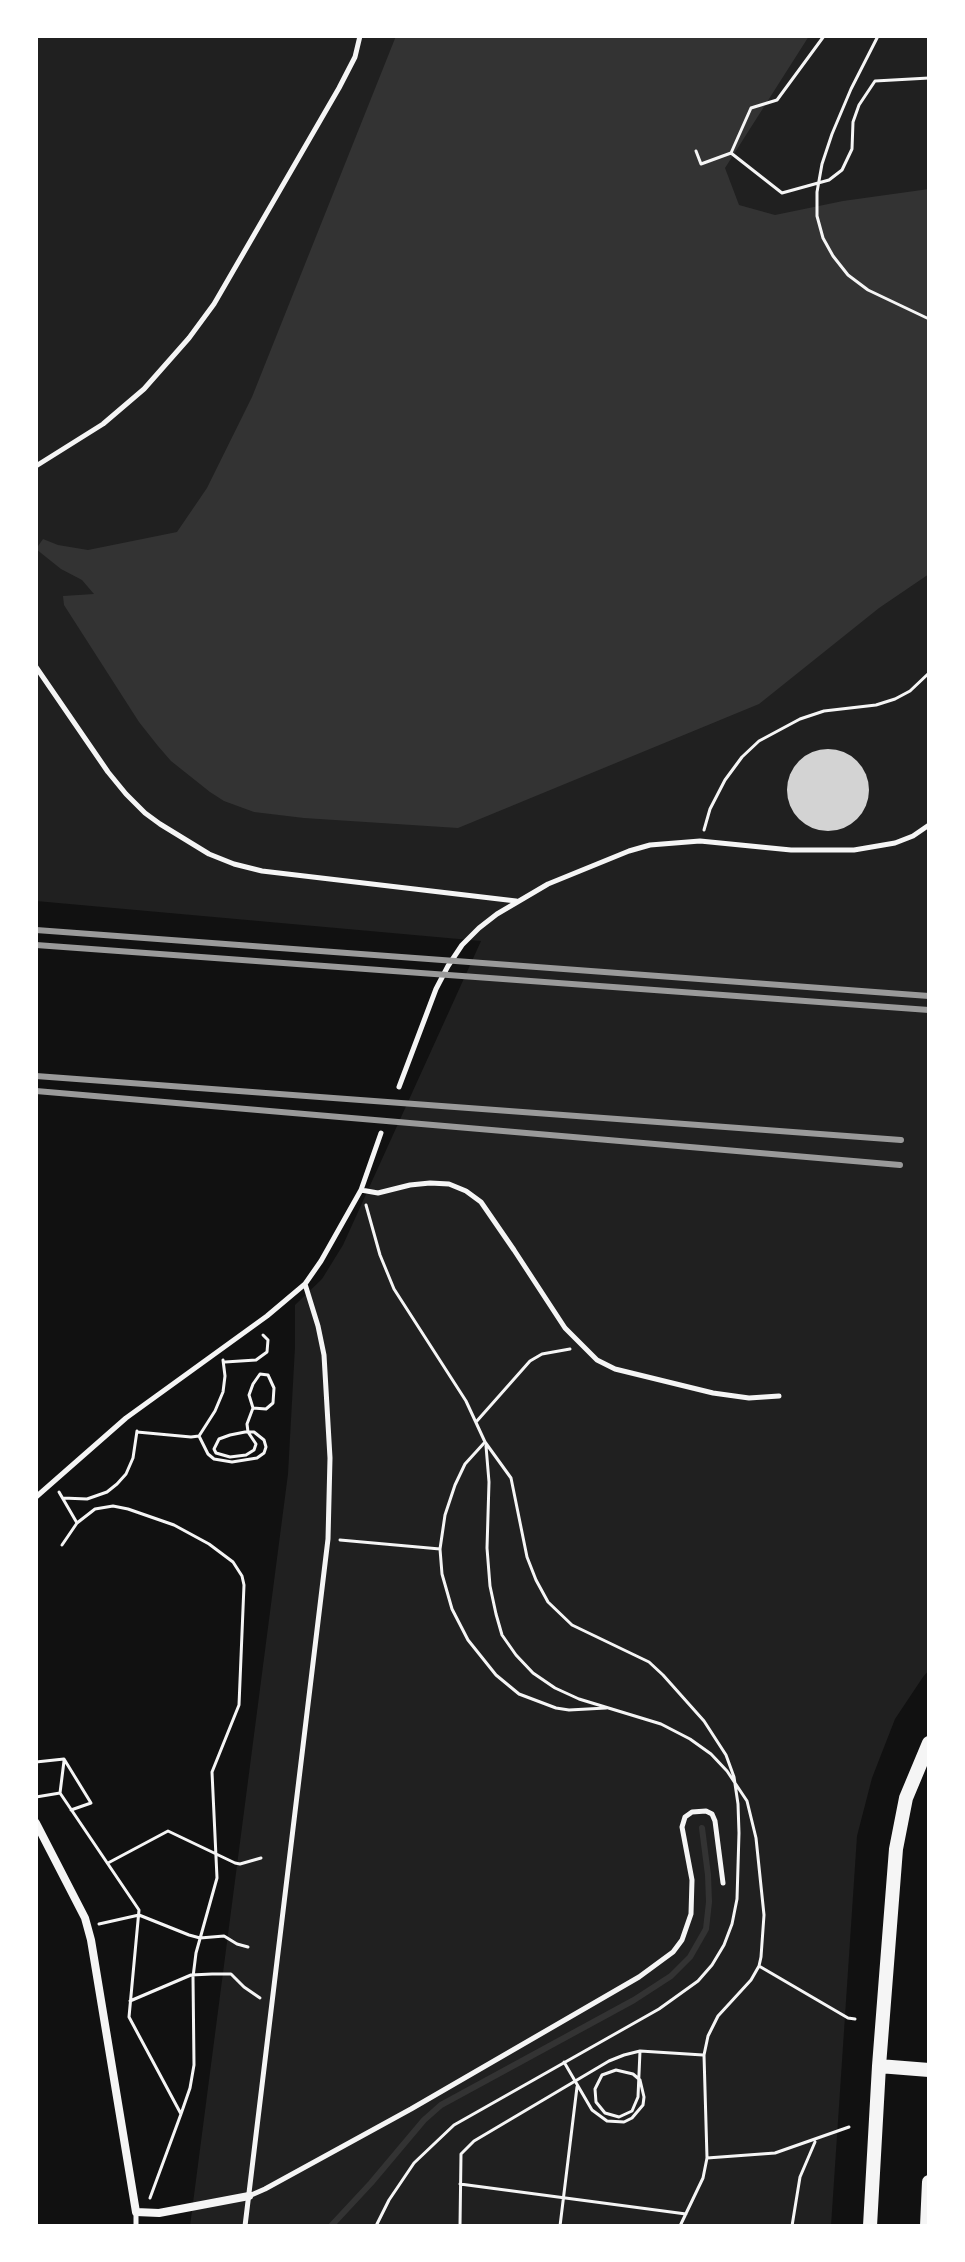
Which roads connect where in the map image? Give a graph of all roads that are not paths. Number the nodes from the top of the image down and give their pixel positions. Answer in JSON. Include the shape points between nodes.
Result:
{"nodes":[{"id":1,"x":360,"y":36,"type":"edge"},
{"id":2,"x":36,"y":466,"type":"edge"},
{"id":3,"x":36,"y":667,"type":"edge"},
{"id":4,"x":929,"y":825,"type":"edge"},
{"id":5,"x":517,"y":901,"type":"junction"},
{"id":6,"x":399,"y":1087,"type":"dead end"},
{"id":7,"x":381,"y":1133,"type":"dead end"},
{"id":8,"x":361,"y":1190,"type":"junction"},
{"id":9,"x":305,"y":1284,"type":"junction"},
{"id":10,"x":779,"y":1396,"type":"dead end"},
{"id":11,"x":36,"y":1497,"type":"edge"},
{"id":12,"x":929,"y":1743,"type":"edge"},
{"id":13,"x":36,"y":1823,"type":"edge"},
{"id":14,"x":723,"y":1883,"type":"dead end"},
{"id":15,"x":879,"y":2066,"type":"junction"},
{"id":16,"x":929,"y":2070,"type":"edge"},
{"id":17,"x":929,"y":2182,"type":"edge"},
{"id":18,"x":249,"y":2196,"type":"junction"},
{"id":19,"x":140,"y":2213,"type":"junction"},
{"id":20,"x":136,"y":2226,"type":"edge"},
{"id":21,"x":245,"y":2226,"type":"edge"},
{"id":22,"x":870,"y":2226,"type":"edge"},
{"id":23,"x":927,"y":2226,"type":"edge"}],
"edges":[{"from":1,"to":2,"type":"lane","via":[[339,88],[189,338],[144,389],[103,424]]},
{"from":3,"to":5,"type":"lane","via":[[126,794],[160,824],[209,854],[262,871]]},
{"from":4,"to":5,"type":"lane","via":[[895,843],[854,850],[700,841],[650,845]]},
{"from":5,"to":6,"type":"lane","via":[[479,928],[448,966]]},
{"from":7,"to":8,"type":"lane"},
{"from":8,"to":9,"type":"lane"},
{"from":8,"to":10,"type":"lane","via":[[378,1193],[430,1183],[466,1191],[481,1202],[565,1328],[583,1349],[615,1369],[749,1398]]},
{"from":9,"to":11,"type":"lane","via":[[126,1418]]},
{"from":9,"to":18,"type":"lane","via":[[324,1355],[328,1539]]},
{"from":12,"to":15,"type":"street","via":[[906,1798],[896,1849]]},
{"from":13,"to":19,"type":"street","via":[[87,1927]]},
{"from":14,"to":18,"type":"lane","via":[[712,1814],[692,1812],[682,1827],[692,1905],[673,1952],[438,2094]]},
{"from":15,"to":16,"type":"street"},
{"from":15,"to":22,"type":"street"},
{"from":17,"to":23,"type":"street"},
{"from":18,"to":19,"type":"street"},
{"from":18,"to":21,"type":"lane"},
{"from":19,"to":20,"type":"lane"}]}
